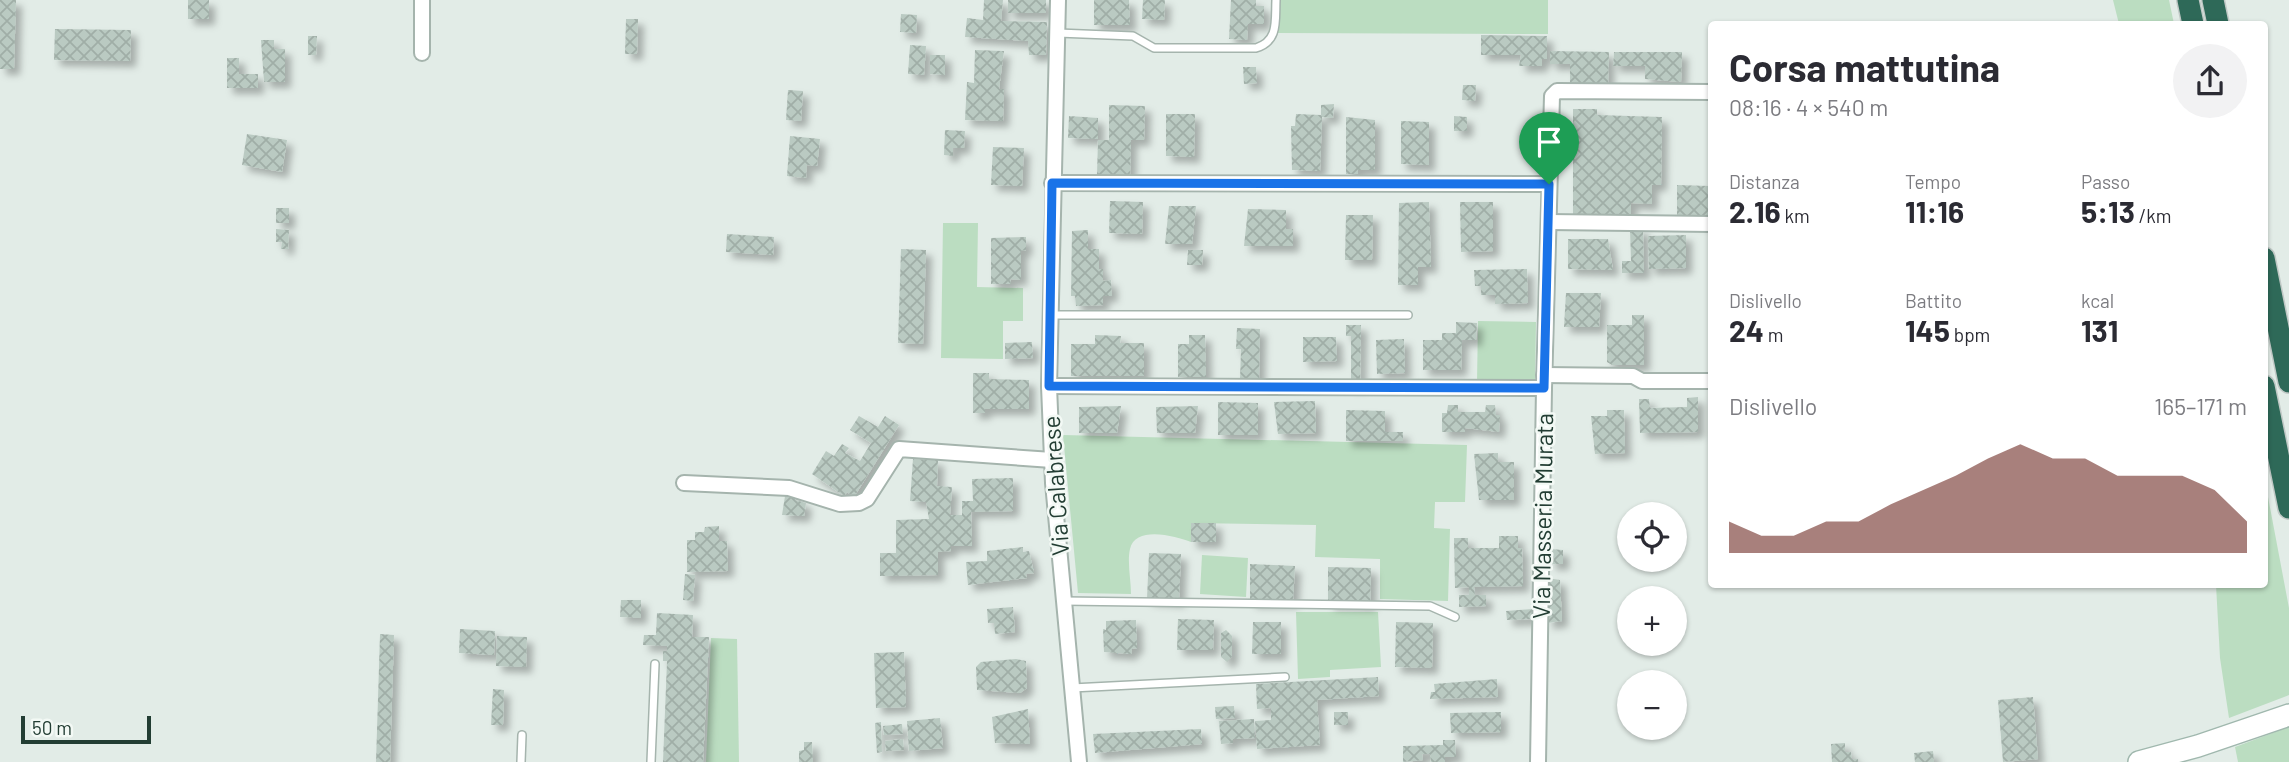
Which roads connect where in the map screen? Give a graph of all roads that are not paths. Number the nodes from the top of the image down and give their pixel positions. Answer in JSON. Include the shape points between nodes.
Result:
{"nodes":[{"id":1,"x":422,"y":0,"type":"edge"},
{"id":2,"x":1058,"y":0,"type":"edge"},
{"id":3,"x":1276,"y":0,"type":"edge"},
{"id":4,"x":2188,"y":0,"type":"edge"},
{"id":5,"x":2213,"y":0,"type":"edge"},
{"id":6,"x":2192,"y":21,"type":"edge"},
{"id":7,"x":2217,"y":21,"type":"edge"},
{"id":8,"x":1057,"y":33,"type":"junction"},
{"id":9,"x":422,"y":53,"type":"dead end"},
{"id":10,"x":1708,"y":92,"type":"edge"},
{"id":11,"x":1052,"y":183,"type":"junction"},
{"id":12,"x":1549,"y":184,"type":"junction"},
{"id":13,"x":1549,"y":222,"type":"junction"},
{"id":14,"x":1708,"y":224,"type":"edge"},
{"id":15,"x":2268,"y":278,"type":"edge"},
{"id":16,"x":1408,"y":314,"type":"dead end"},
{"id":17,"x":1050,"y":315,"type":"junction"},
{"id":18,"x":1708,"y":381,"type":"edge"},
{"id":19,"x":1544,"y":382,"type":"junction"},
{"id":20,"x":2289,"y":382,"type":"edge"},
{"id":21,"x":1049,"y":386,"type":"junction"},
{"id":22,"x":2268,"y":406,"type":"edge"},
{"id":23,"x":1052,"y":460,"type":"junction"},
{"id":24,"x":684,"y":483,"type":"dead end"},
{"id":25,"x":2289,"y":509,"type":"edge"},
{"id":26,"x":1064,"y":601,"type":"junction"},
{"id":27,"x":1455,"y":617,"type":"dead end"},
{"id":28,"x":655,"y":664,"type":"dead end"},
{"id":29,"x":1286,"y":677,"type":"dead end"},
{"id":30,"x":1072,"y":688,"type":"junction"},
{"id":31,"x":2289,"y":715,"type":"edge"},
{"id":32,"x":522,"y":735,"type":"dead end"},
{"id":33,"x":521,"y":762,"type":"edge"},
{"id":34,"x":651,"y":762,"type":"edge"},
{"id":35,"x":1079,"y":762,"type":"edge"},
{"id":36,"x":1538,"y":762,"type":"edge"},
{"id":37,"x":2139,"y":762,"type":"edge"}],
"edges":[{"from":1,"to":9,"type":"street"},
{"from":2,"to":8,"type":"street","name":"Via Calabrese"},
{"from":3,"to":8,"type":"lane","via":[[1273,38],[1256,48],[1154,48],[1133,36]]},
{"from":4,"to":6,"type":"highway"},
{"from":5,"to":7,"type":"highway"},
{"from":8,"to":11,"type":"street","name":"Via Calabrese"},
{"from":10,"to":12,"type":"street","name":"Via Masseria Murata","via":[[1554,93]]},
{"from":11,"to":12,"type":"street"},
{"from":11,"to":17,"type":"street","name":"Via Calabrese"},
{"from":12,"to":13,"type":"street","name":"Via Masseria Murata"},
{"from":13,"to":14,"type":"street"},
{"from":13,"to":19,"type":"street","name":"Via Masseria Murata"},
{"from":15,"to":20,"type":"highway"},
{"from":16,"to":17,"type":"lane"},
{"from":17,"to":21,"type":"street","name":"Via Calabrese"},
{"from":18,"to":19,"type":"street"},
{"from":19,"to":21,"type":"street"},
{"from":19,"to":36,"type":"street","name":"Via Masseria Murata"},
{"from":21,"to":23,"type":"street","name":"Via Calabrese"},
{"from":22,"to":25,"type":"highway"},
{"from":23,"to":24,"type":"street","via":[[899,449],[867,499],[849,505],[789,488]]},
{"from":23,"to":26,"type":"street","name":"Via Calabrese"},
{"from":26,"to":27,"type":"lane","via":[[1430,607]]},
{"from":26,"to":30,"type":"street","name":"Via Calabrese"},
{"from":28,"to":34,"type":"lane"},
{"from":29,"to":30,"type":"lane"},
{"from":30,"to":35,"type":"street","name":"Via Calabrese"},
{"from":31,"to":37,"type":"street"},
{"from":32,"to":33,"type":"lane"}]}
